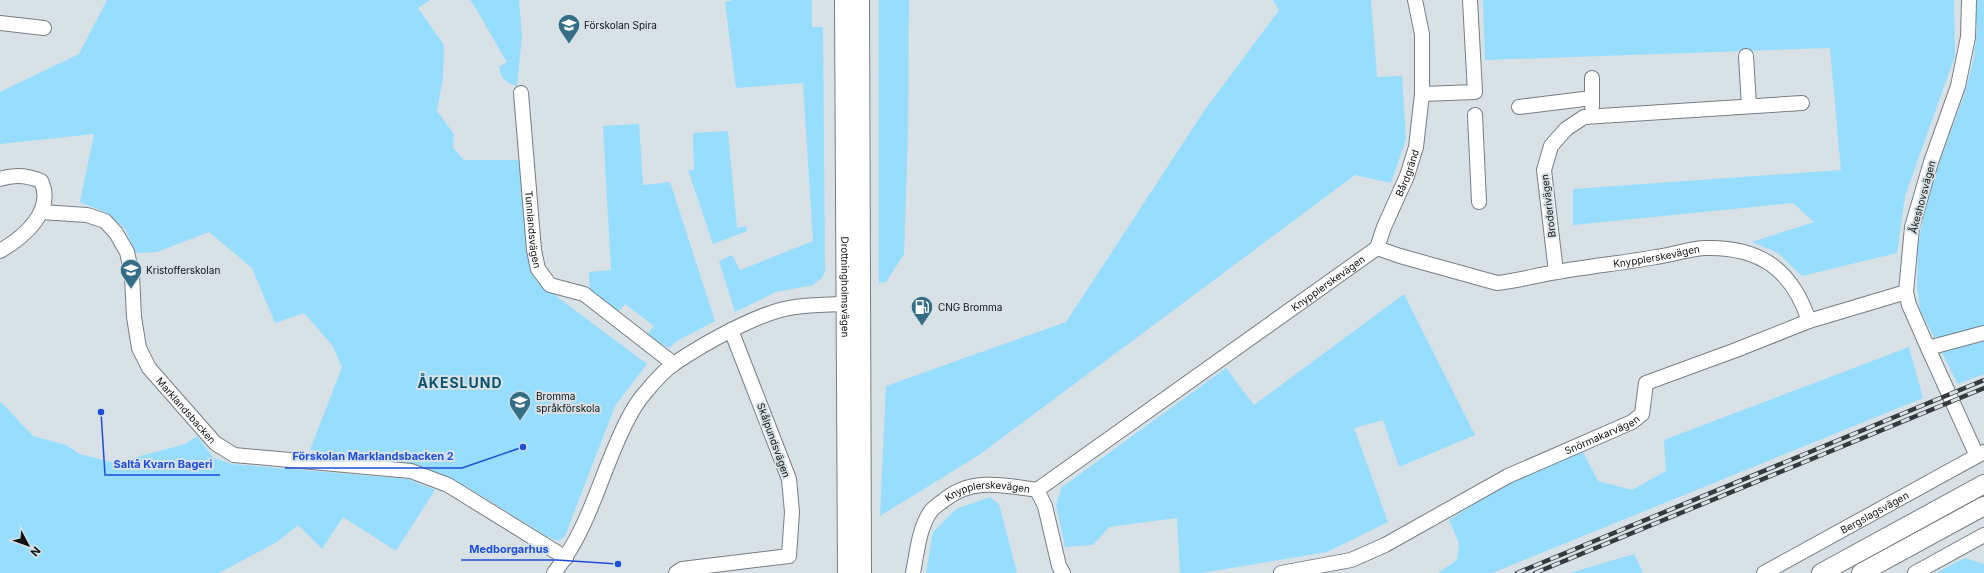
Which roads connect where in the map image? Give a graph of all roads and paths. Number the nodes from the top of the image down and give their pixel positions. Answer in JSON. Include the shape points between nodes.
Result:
{"nodes":[{"id":1,"x":844,"y":0,"type":"edge"},
{"id":2,"x":860,"y":0,"type":"edge"},
{"id":3,"x":1415,"y":0,"type":"edge"},
{"id":4,"x":1470,"y":0,"type":"edge"},
{"id":5,"x":1968,"y":0,"type":"edge"},
{"id":6,"x":0,"y":23,"type":"edge"},
{"id":7,"x":44,"y":28,"type":"dead end"},
{"id":8,"x":1746,"y":56,"type":"dead end"},
{"id":9,"x":1592,"y":78,"type":"dead end"},
{"id":10,"x":521,"y":92,"type":"dead end"},
{"id":11,"x":1422,"y":94,"type":"junction"},
{"id":12,"x":1592,"y":98,"type":"junction"},
{"id":13,"x":1802,"y":102,"type":"dead end"},
{"id":14,"x":1750,"y":106,"type":"junction"},
{"id":15,"x":1519,"y":107,"type":"dead end"},
{"id":16,"x":1475,"y":114,"type":"dead end"},
{"id":17,"x":1592,"y":117,"type":"junction"},
{"id":18,"x":0,"y":179,"type":"edge"},
{"id":19,"x":1479,"y":202,"type":"dead end"},
{"id":20,"x":41,"y":212,"type":"junction"},
{"id":21,"x":1377,"y":248,"type":"junction"},
{"id":22,"x":0,"y":251,"type":"edge"},
{"id":23,"x":1556,"y":272,"type":"junction"},
{"id":24,"x":1906,"y":292,"type":"junction"},
{"id":25,"x":853,"y":303,"type":"junction"},
{"id":26,"x":1809,"y":321,"type":"junction"},
{"id":27,"x":731,"y":330,"type":"junction"},
{"id":28,"x":1984,"y":333,"type":"edge"},
{"id":29,"x":1928,"y":348,"type":"junction"},
{"id":30,"x":674,"y":364,"type":"junction"},
{"id":31,"x":1980,"y":454,"type":"edge"},
{"id":32,"x":1984,"y":484,"type":"edge"},
{"id":33,"x":1037,"y":490,"type":"junction"},
{"id":34,"x":1984,"y":506,"type":"edge"},
{"id":35,"x":1982,"y":536,"type":"edge"},
{"id":36,"x":566,"y":558,"type":"junction"},
{"id":37,"x":714,"y":569,"type":"edge"},
{"id":38,"x":554,"y":573,"type":"edge"},
{"id":39,"x":676,"y":573,"type":"edge"},
{"id":40,"x":847,"y":573,"type":"edge"},
{"id":41,"x":862,"y":573,"type":"edge"},
{"id":42,"x":913,"y":573,"type":"edge"},
{"id":43,"x":1064,"y":573,"type":"edge"},
{"id":44,"x":1281,"y":573,"type":"edge"},
{"id":45,"x":1764,"y":573,"type":"edge"},
{"id":46,"x":1821,"y":573,"type":"edge"},
{"id":47,"x":1861,"y":573,"type":"edge"},
{"id":48,"x":1915,"y":573,"type":"edge"}],
"edges":[{"from":1,"to":25,"type":"main road","name":"Drottningholmsvägen"},
{"from":2,"to":25,"type":"main road","name":"Drottningholmsvägen"},
{"from":3,"to":11,"type":"street","name":"Bårdgränd","via":[[1422,34]]},
{"from":4,"to":11,"type":"street","via":[[1475,92]]},
{"from":5,"to":24,"type":"street","name":"Åkeshovsvägen","via":[[1968,38],[1958,86],[1931,162],[1912,227]]},
{"from":6,"to":7,"type":"street"},
{"from":8,"to":14,"type":"street"},
{"from":9,"to":12,"type":"street"},
{"from":10,"to":30,"type":"street","name":"Tunnlandsvägen","via":[[534,250],[538,269],[550,285],[584,294]]},
{"from":11,"to":21,"type":"street","name":"Bårdgränd","via":[[1416,147],[1407,176]]},
{"from":12,"to":15,"type":"street"},
{"from":12,"to":17,"type":"street"},
{"from":13,"to":14,"type":"street","name":"Broderivägen"},
{"from":14,"to":17,"type":"street","name":"Broderivägen"},
{"from":16,"to":19,"type":"street"},
{"from":17,"to":23,"type":"street","name":"Broderivägen","via":[[1584,117],[1566,129],[1551,146],[1544,170]]},
{"from":18,"to":20,"type":"street","via":[[11,175],[41,180],[46,191]]},
{"from":20,"to":22,"type":"street","via":[[32,228],[14,244]]},
{"from":20,"to":36,"type":"street","name":"Marklandsbacken","via":[[87,215],[105,221],[116,233],[127,252],[132,275],[134,317],[139,348],[149,368],[215,443],[234,455],[411,471],[448,485]]},
{"from":21,"to":23,"type":"street","name":"Knypplerskevägen","via":[[1497,283]]},
{"from":21,"to":33,"type":"street","name":"Knypplerskevägen"},
{"from":23,"to":26,"type":"street","name":"Knypplerskevägen","via":[[1704,248],[1741,251],[1764,259],[1781,271],[1803,303]]},
{"from":24,"to":26,"type":"street","name":"Snörmakarvägen"},
{"from":24,"to":29,"type":"street","name":"Åkeshovsvägen"},
{"from":25,"to":27,"type":"street","via":[[795,307]]},
{"from":25,"to":40,"type":"main road","name":"Drottningholmsvägen"},
{"from":25,"to":41,"type":"main road","name":"Drottningholmsvägen"},
{"from":26,"to":44,"type":"street","name":"Snörmakarvägen","via":[[1646,383],[1642,414],[1632,422],[1508,476],[1385,545],[1351,560]]},
{"from":27,"to":30,"type":"street"},
{"from":27,"to":37,"type":"street","name":"Skålpundsvägen","via":[[789,480],[792,512],[789,556]]},
{"from":28,"to":29,"type":"street"},
{"from":29,"to":31,"type":"street","name":"Åkeshovsvägen"},
{"from":30,"to":36,"type":"street","via":[[644,393],[618,439],[591,511]]},
{"from":31,"to":45,"type":"street","name":"Bergslagsvägen"},
{"from":32,"to":46,"type":"main road"},
{"from":33,"to":42,"type":"street","name":"Knypplerskevägen","via":[[999,484],[964,487],[949,496],[931,510],[923,526]]},
{"from":33,"to":43,"type":"street","via":[[1045,506],[1059,566]]},
{"from":34,"to":47,"type":"main road"},
{"from":35,"to":48,"type":"street"},
{"from":36,"to":38,"type":"street"},
{"from":37,"to":39,"type":"street","via":[[682,569]]}]}
